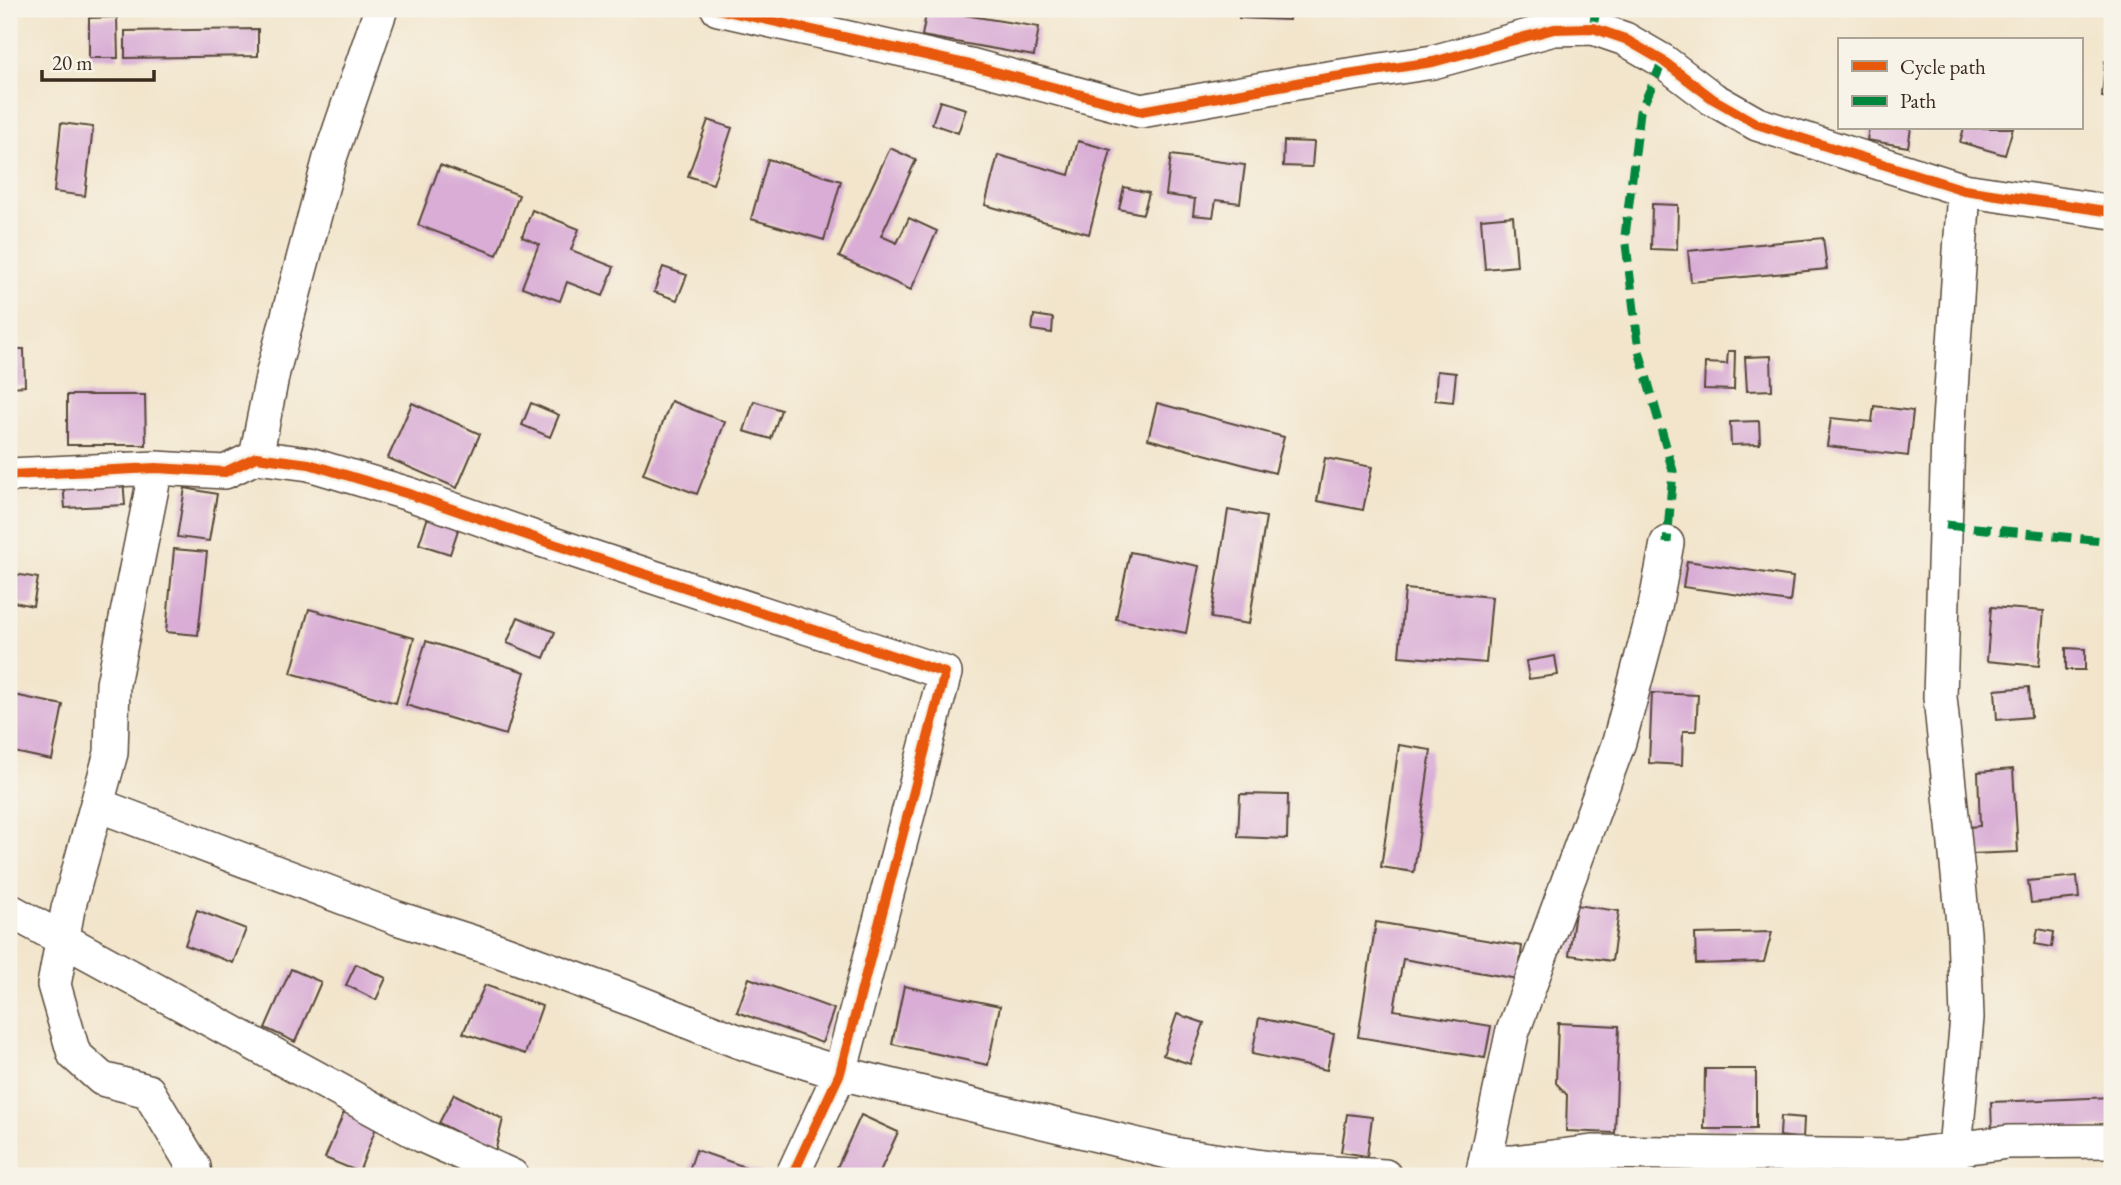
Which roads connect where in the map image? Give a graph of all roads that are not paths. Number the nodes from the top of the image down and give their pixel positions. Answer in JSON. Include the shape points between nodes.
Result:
{"nodes":[{"id":1,"x":381,"y":9,"type":"edge"},
{"id":2,"x":719,"y":9,"type":"edge"},
{"id":3,"x":1964,"y":190,"type":"junction"},
{"id":4,"x":2112,"y":212,"type":"edge"},
{"id":5,"x":256,"y":457,"type":"junction"},
{"id":6,"x":156,"y":468,"type":"junction"},
{"id":7,"x":9,"y":475,"type":"edge"},
{"id":8,"x":1667,"y":543,"type":"dead end"},
{"id":9,"x":98,"y":805,"type":"junction"},
{"id":10,"x":9,"y":911,"type":"edge"},
{"id":11,"x":62,"y":940,"type":"junction"},
{"id":12,"x":840,"y":1073,"type":"junction"},
{"id":13,"x":2112,"y":1141,"type":"edge"},
{"id":14,"x":1956,"y":1163,"type":"edge"},
{"id":15,"x":1484,"y":1169,"type":"edge"},
{"id":16,"x":195,"y":1176,"type":"edge"},
{"id":17,"x":512,"y":1176,"type":"edge"},
{"id":18,"x":792,"y":1176,"type":"edge"},
{"id":19,"x":1385,"y":1176,"type":"edge"}],
"edges":[{"from":1,"to":5,"type":"street","via":[[330,158],[273,372]]},
{"from":2,"to":3,"type":"street","via":[[970,65],[1141,111],[1433,62],[1554,29],[1594,28],[1663,61],[1713,99],[1757,124]]},
{"from":3,"to":4,"type":"street"},
{"from":3,"to":14,"type":"street","via":[[1948,436],[1940,697],[1967,1006]]},
{"from":5,"to":6,"type":"street","via":[[225,472]]},
{"from":5,"to":12,"type":"street","via":[[309,464],[409,494],[945,673]]},
{"from":6,"to":7,"type":"street"},
{"from":6,"to":9,"type":"street","via":[[113,684],[111,753]]},
{"from":8,"to":15,"type":"street","via":[[1619,742],[1512,1034]]},
{"from":9,"to":11,"type":"street"},
{"from":9,"to":12,"type":"street","via":[[737,1041]]},
{"from":10,"to":11,"type":"street"},
{"from":11,"to":16,"type":"street","via":[[54,985],[74,1054],[102,1079],[148,1091]]},
{"from":11,"to":17,"type":"street","via":[[423,1136]]},
{"from":12,"to":18,"type":"street"},
{"from":12,"to":19,"type":"street","via":[[1180,1155],[1284,1170]]},
{"from":13,"to":14,"type":"street","via":[[2008,1142]]},
{"from":14,"to":15,"type":"street","via":[[1901,1156],[1592,1152]]}]}
